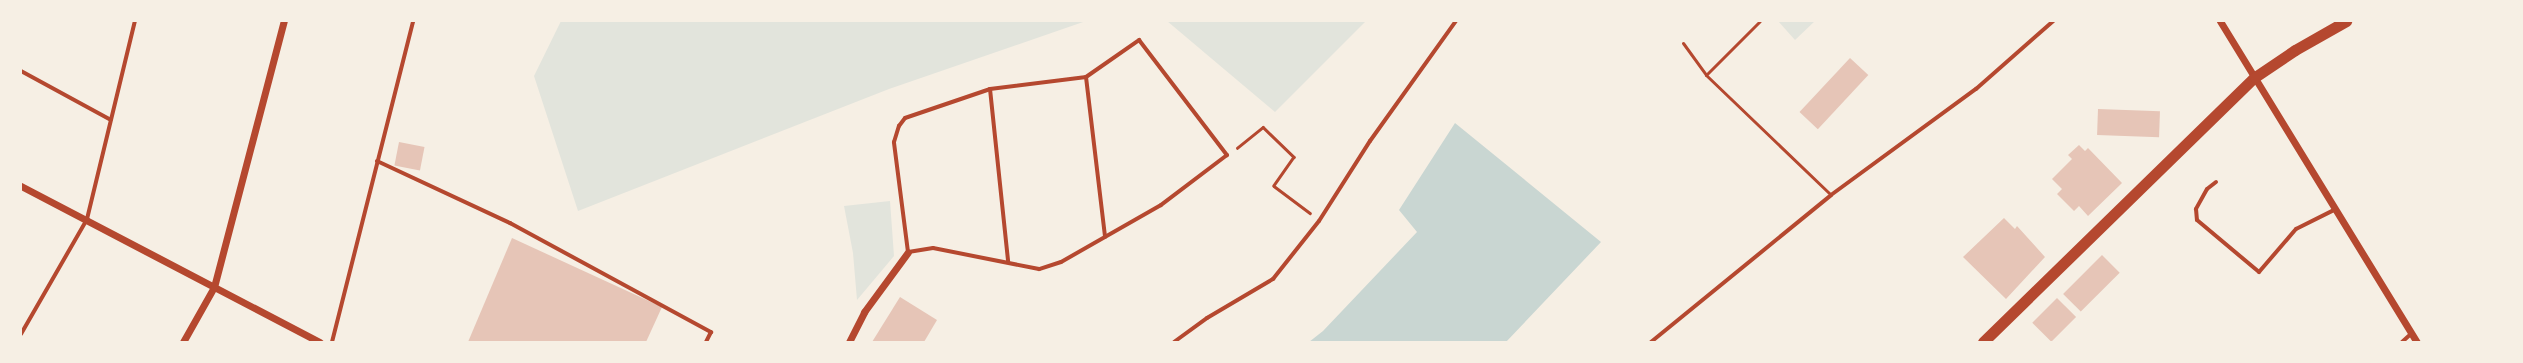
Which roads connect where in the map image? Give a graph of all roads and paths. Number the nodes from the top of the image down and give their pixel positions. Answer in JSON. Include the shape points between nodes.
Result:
{"nodes":[{"id":1,"x":135,"y":21,"type":"edge"},
{"id":2,"x":284,"y":21,"type":"edge"},
{"id":3,"x":413,"y":21,"type":"edge"},
{"id":4,"x":1456,"y":21,"type":"edge"},
{"id":5,"x":1760,"y":21,"type":"edge"},
{"id":6,"x":2053,"y":21,"type":"edge"},
{"id":7,"x":2220,"y":21,"type":"edge"},
{"id":8,"x":2346,"y":21,"type":"edge"},
{"id":9,"x":1683,"y":43,"type":"dead end"},
{"id":10,"x":21,"y":71,"type":"edge"},
{"id":11,"x":1706,"y":75,"type":"junction"},
{"id":12,"x":1086,"y":77,"type":"junction"},
{"id":13,"x":2255,"y":77,"type":"junction"},
{"id":14,"x":990,"y":89,"type":"junction"},
{"id":15,"x":111,"y":120,"type":"junction"},
{"id":16,"x":1227,"y":155,"type":"junction"},
{"id":17,"x":377,"y":161,"type":"junction"},
{"id":18,"x":2216,"y":182,"type":"dead end"},
{"id":19,"x":21,"y":186,"type":"edge"},
{"id":20,"x":1831,"y":195,"type":"junction"},
{"id":21,"x":2336,"y":209,"type":"junction"},
{"id":22,"x":87,"y":219,"type":"junction"},
{"id":23,"x":1320,"y":221,"type":"junction"},
{"id":24,"x":1105,"y":237,"type":"junction"},
{"id":25,"x":908,"y":252,"type":"junction"},
{"id":26,"x":1008,"y":261,"type":"junction"},
{"id":27,"x":214,"y":287,"type":"junction"},
{"id":28,"x":23,"y":327,"type":"edge"},
{"id":29,"x":2413,"y":333,"type":"junction"},
{"id":30,"x":21,"y":334,"type":"edge"},
{"id":31,"x":183,"y":342,"type":"edge"},
{"id":32,"x":320,"y":342,"type":"edge"},
{"id":33,"x":332,"y":342,"type":"edge"},
{"id":34,"x":706,"y":342,"type":"edge"},
{"id":35,"x":849,"y":342,"type":"edge"},
{"id":36,"x":1174,"y":342,"type":"edge"},
{"id":37,"x":1651,"y":342,"type":"edge"},
{"id":38,"x":1983,"y":342,"type":"edge"},
{"id":39,"x":2402,"y":342,"type":"edge"},
{"id":40,"x":2417,"y":342,"type":"edge"}],
"edges":[{"from":1,"to":15,"type":"street"},
{"from":2,"to":27,"type":"street"},
{"from":3,"to":17,"type":"street"},
{"from":4,"to":23,"type":"street","via":[[1370,141]]},
{"from":5,"to":11,"type":"lane"},
{"from":6,"to":20,"type":"street","via":[[1976,89]]},
{"from":7,"to":13,"type":"street"},
{"from":8,"to":13,"type":"highway","via":[[2295,50]]},
{"from":9,"to":11,"type":"lane"},
{"from":10,"to":15,"type":"street"},
{"from":11,"to":20,"type":"lane"},
{"from":12,"to":14,"type":"street"},
{"from":12,"to":16,"type":"street","via":[[1139,40]]},
{"from":12,"to":24,"type":"street"},
{"from":13,"to":21,"type":"street"},
{"from":13,"to":38,"type":"highway"},
{"from":14,"to":25,"type":"street","via":[[905,118],[899,126],[894,142]]},
{"from":14,"to":26,"type":"street"},
{"from":15,"to":22,"type":"street"},
{"from":16,"to":23,"type":"path","via":[[1263,127],[1294,157],[1274,186]]},
{"from":16,"to":24,"type":"street","via":[[1161,205]]},
{"from":17,"to":33,"type":"street"},
{"from":17,"to":34,"type":"street","via":[[510,223],[711,332]]},
{"from":18,"to":21,"type":"street","via":[[2207,189],[2196,209],[2197,220],[2259,272],[2296,228]]},
{"from":19,"to":22,"type":"street"},
{"from":20,"to":37,"type":"street"},
{"from":21,"to":29,"type":"street"},
{"from":22,"to":27,"type":"street"},
{"from":22,"to":28,"type":"street"},
{"from":23,"to":36,"type":"street","via":[[1273,279],[1206,318]]},
{"from":24,"to":26,"type":"street","via":[[1061,262],[1038,269]]},
{"from":25,"to":26,"type":"street","via":[[933,248]]},
{"from":25,"to":35,"type":"street","via":[[864,312]]},
{"from":27,"to":31,"type":"street"},
{"from":27,"to":32,"type":"street"},
{"from":28,"to":30,"type":"street"},
{"from":29,"to":39,"type":"street"},
{"from":29,"to":40,"type":"street"}]}
